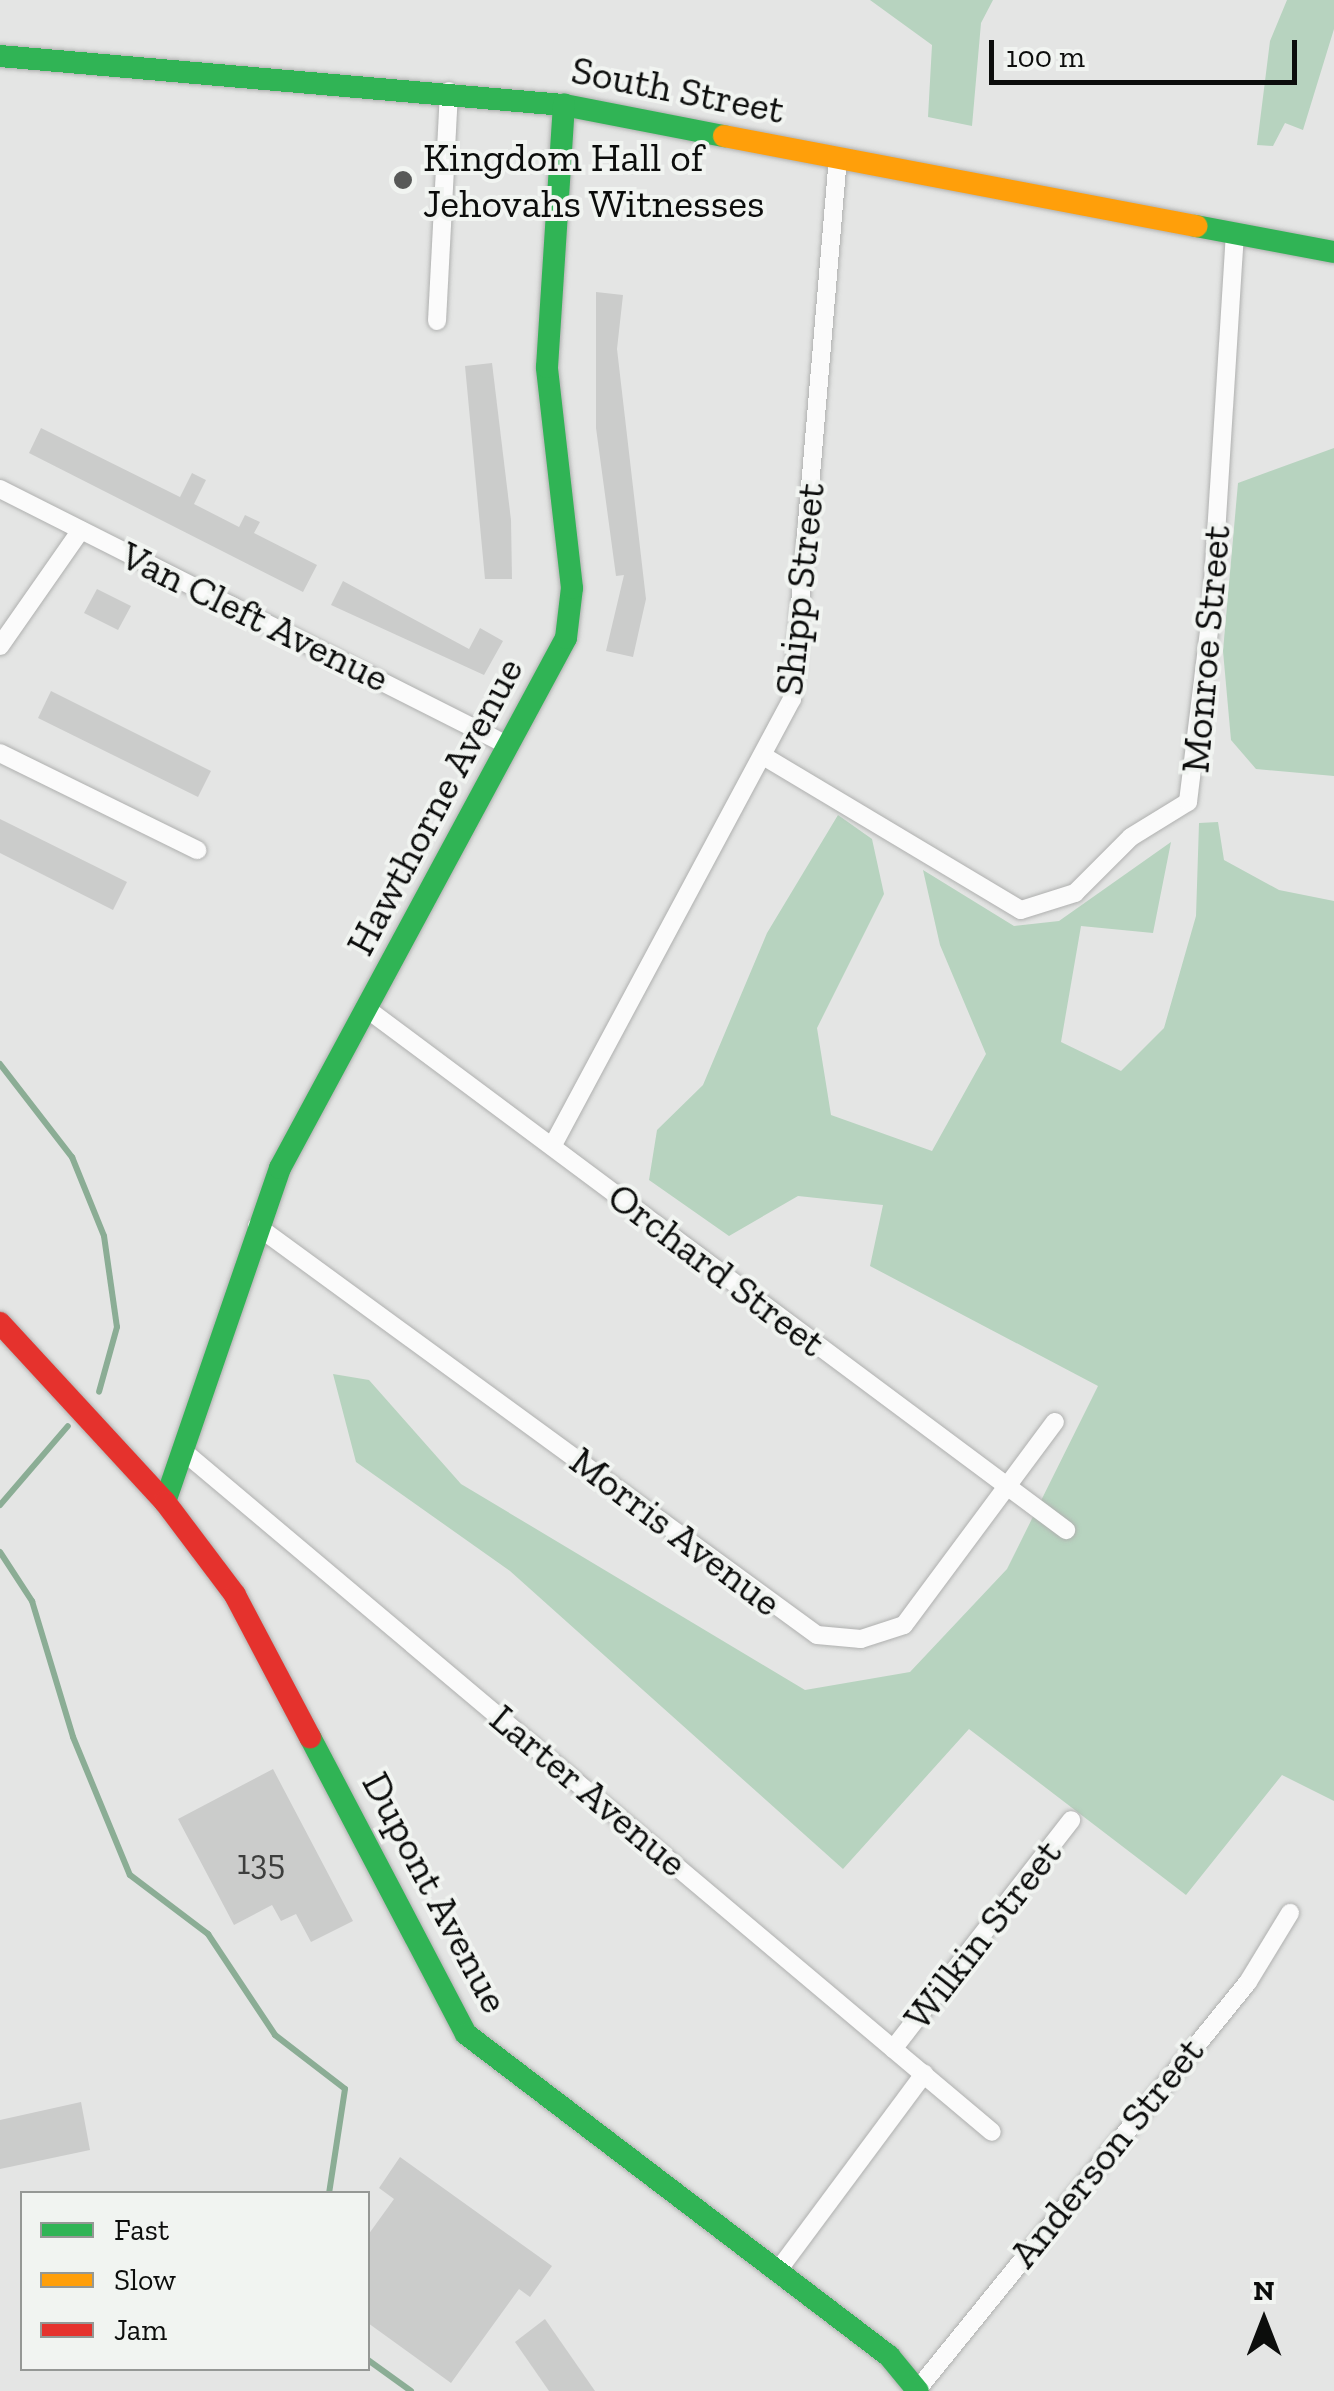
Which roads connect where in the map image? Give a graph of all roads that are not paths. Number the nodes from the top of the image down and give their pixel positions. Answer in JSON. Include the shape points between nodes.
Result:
{"nodes":[{"id":1,"x":0,"y":56,"type":"edge"},
{"id":2,"x":449,"y":91,"type":"junction"},
{"id":3,"x":564,"y":105,"type":"junction"},
{"id":4,"x":838,"y":157,"type":"junction"},
{"id":5,"x":1235,"y":233,"type":"junction"},
{"id":6,"x":1334,"y":252,"type":"edge"},
{"id":7,"x":437,"y":321,"type":"dead end"},
{"id":8,"x":0,"y":489,"type":"edge"},
{"id":9,"x":80,"y":530,"type":"junction"},
{"id":10,"x":0,"y":646,"type":"edge"},
{"id":11,"x":510,"y":746,"type":"junction"},
{"id":12,"x":0,"y":753,"type":"edge"},
{"id":13,"x":765,"y":756,"type":"junction"},
{"id":14,"x":197,"y":850,"type":"dead end"},
{"id":15,"x":367,"y":1009,"type":"junction"},
{"id":16,"x":554,"y":1143,"type":"junction"},
{"id":17,"x":257,"y":1226,"type":"junction"},
{"id":18,"x":0,"y":1323,"type":"edge"},
{"id":19,"x":1054,"y":1422,"type":"dead end"},
{"id":20,"x":183,"y":1451,"type":"junction"},
{"id":21,"x":1008,"y":1488,"type":"junction"},
{"id":22,"x":165,"y":1502,"type":"junction"},
{"id":23,"x":1066,"y":1530,"type":"dead end"},
{"id":24,"x":1071,"y":1820,"type":"dead end"},
{"id":25,"x":1290,"y":1912,"type":"dead end"},
{"id":26,"x":893,"y":2049,"type":"junction"},
{"id":27,"x":924,"y":2074,"type":"junction"},
{"id":28,"x":992,"y":2132,"type":"dead end"},
{"id":29,"x":778,"y":2272,"type":"junction"},
{"id":30,"x":917,"y":2390,"type":"edge"}],
"edges":[{"from":1,"to":2,"type":"street","name":"South Street"},
{"from":2,"to":3,"type":"street","name":"South Street"},
{"from":2,"to":7,"type":"street"},
{"from":3,"to":4,"type":"street","name":"South Street"},
{"from":3,"to":11,"type":"street","name":"Hawthorne Avenue","via":[[547,367],[571,618]]},
{"from":4,"to":5,"type":"street","name":"South Street"},
{"from":4,"to":13,"type":"street","name":"Shipp Street","via":[[796,684]]},
{"from":5,"to":6,"type":"street","name":"South Street"},
{"from":5,"to":13,"type":"street","name":"Monroe Street","via":[[1211,614],[1188,802],[1131,837],[1074,893],[1021,910]]},
{"from":8,"to":9,"type":"street","name":"Van Cleft Avenue"},
{"from":9,"to":10,"type":"street"},
{"from":9,"to":11,"type":"street","name":"Van Cleft Avenue"},
{"from":11,"to":15,"type":"street","name":"Hawthorne Avenue"},
{"from":12,"to":14,"type":"street"},
{"from":13,"to":16,"type":"street","name":"Shipp Street"},
{"from":15,"to":16,"type":"street","name":"Orchard Street"},
{"from":15,"to":17,"type":"street","name":"Hawthorne Avenue","via":[[299,1128]]},
{"from":16,"to":21,"type":"street","name":"Orchard Street"},
{"from":17,"to":20,"type":"street","name":"Hawthorne Avenue"},
{"from":17,"to":21,"type":"street","name":"Morris Avenue","via":[[817,1635],[861,1639],[904,1625]]},
{"from":18,"to":22,"type":"street","name":"Dupont Avenue"},
{"from":19,"to":21,"type":"street","name":"Morris Avenue"},
{"from":20,"to":22,"type":"street","name":"Hawthorne Avenue"},
{"from":20,"to":26,"type":"street","name":"Larter Avenue"},
{"from":21,"to":23,"type":"street","name":"Orchard Street"},
{"from":22,"to":29,"type":"street","name":"Dupont Avenue","via":[[234,1594],[466,2034]]},
{"from":24,"to":26,"type":"street","name":"Wilkin Street"},
{"from":25,"to":30,"type":"street","name":"Anderson Street","via":[[1248,1982]]},
{"from":26,"to":27,"type":"street","name":"Larter Avenue"},
{"from":27,"to":28,"type":"street","name":"Larter Avenue"},
{"from":27,"to":29,"type":"street","name":"Wilkin Street"},
{"from":29,"to":30,"type":"street","name":"Dupont Avenue","via":[[889,2356]]}]}
